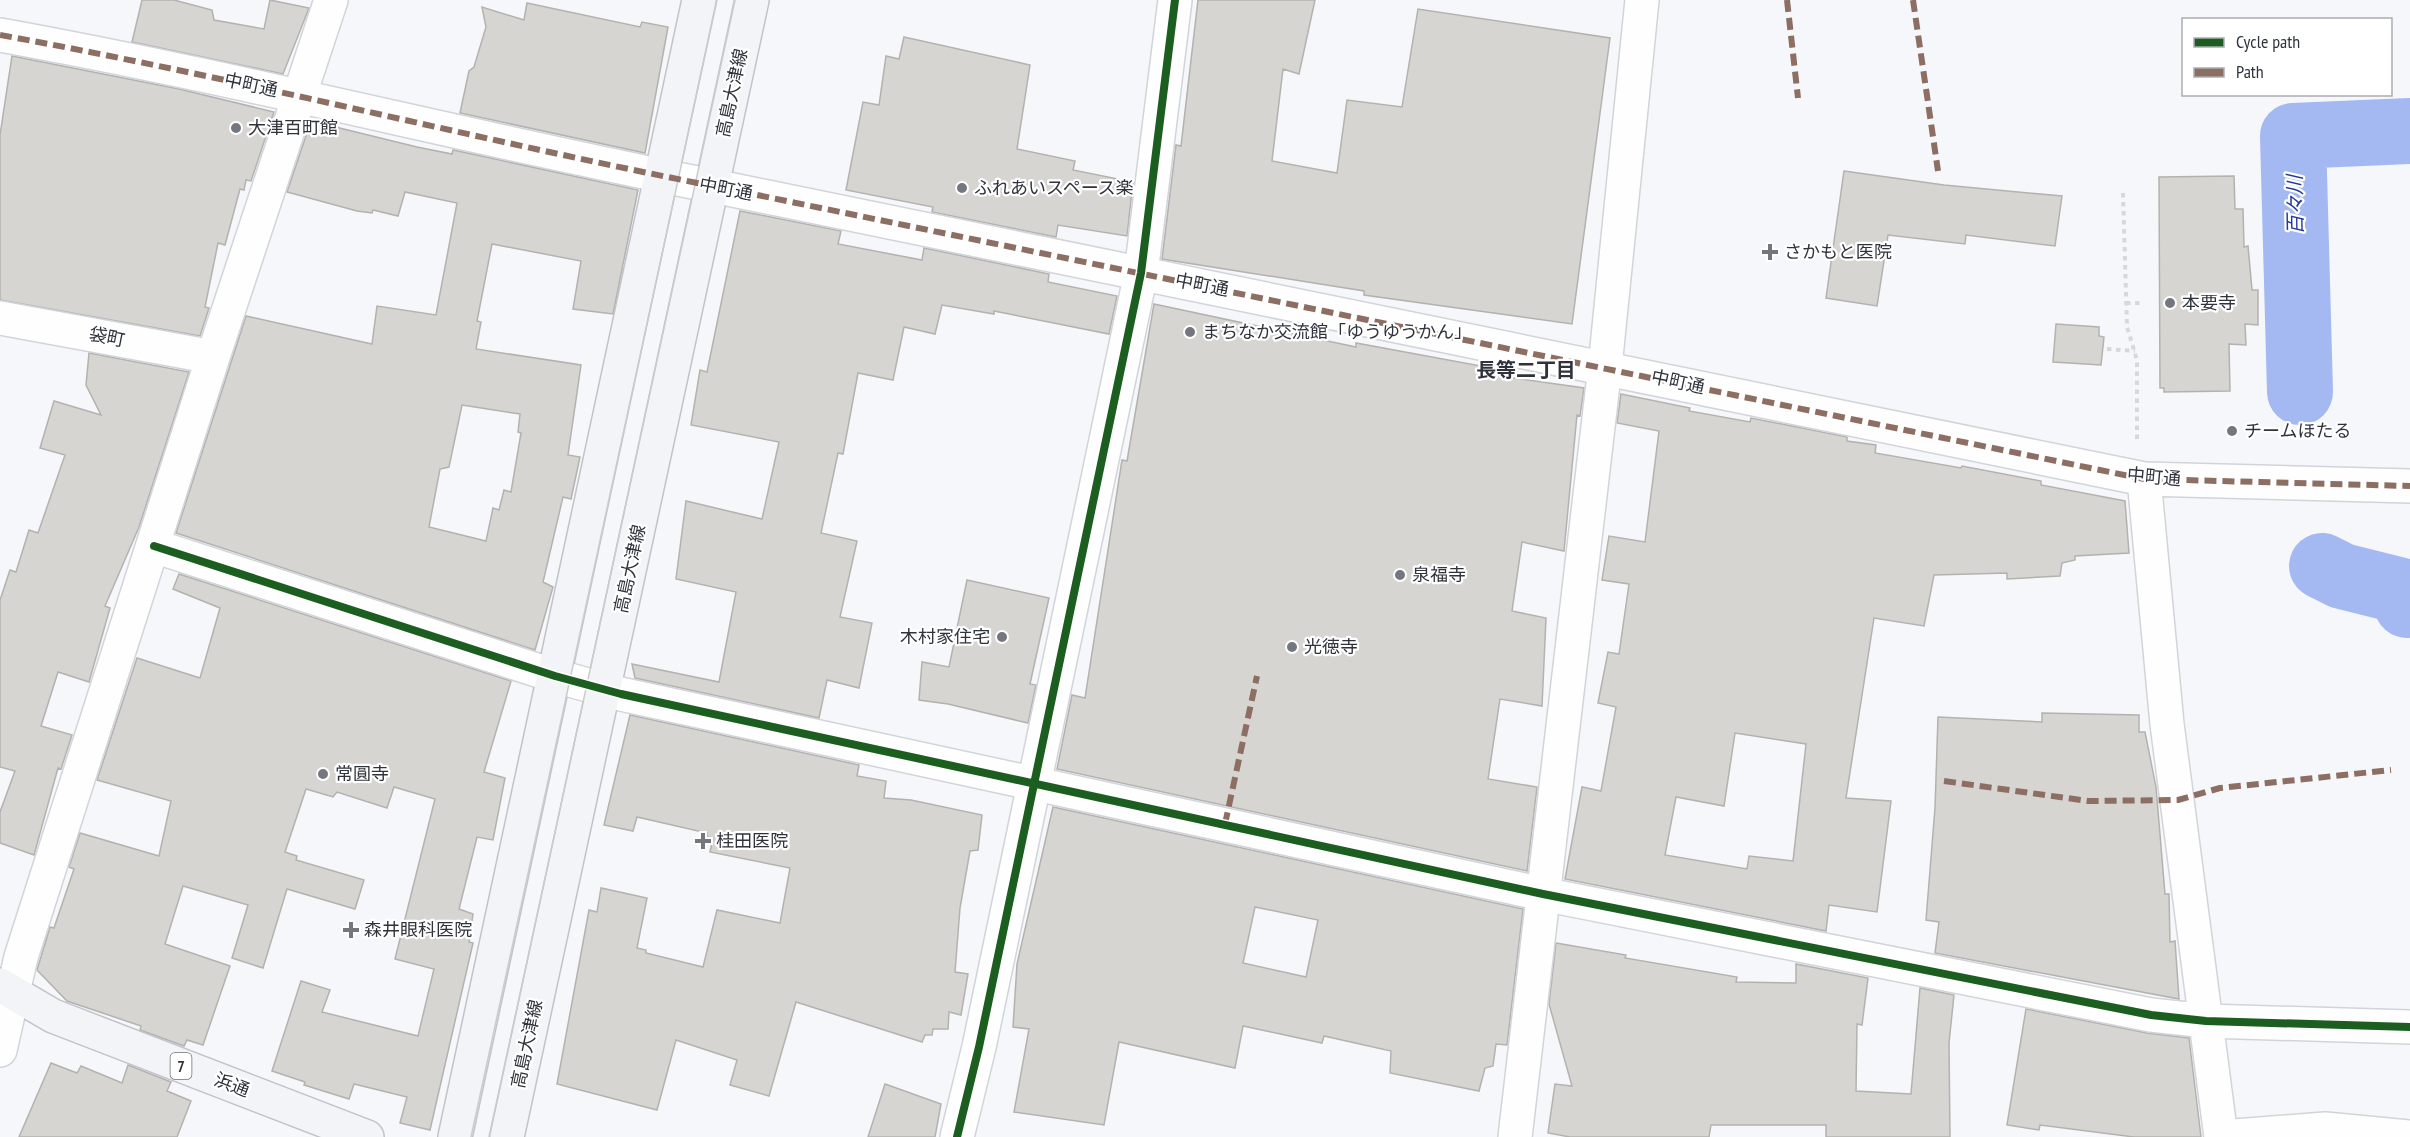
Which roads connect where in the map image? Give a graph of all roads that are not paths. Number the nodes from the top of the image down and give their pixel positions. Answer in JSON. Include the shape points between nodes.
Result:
{"nodes":[{"id":1,"x":331,"y":0,"type":"edge"},
{"id":2,"x":699,"y":0,"type":"edge"},
{"id":3,"x":752,"y":0,"type":"edge"},
{"id":4,"x":1175,"y":0,"type":"edge"},
{"id":5,"x":1642,"y":0,"type":"edge"},
{"id":6,"x":0,"y":35,"type":"edge"},
{"id":7,"x":300,"y":96,"type":"junction"},
{"id":8,"x":661,"y":177,"type":"junction"},
{"id":9,"x":712,"y":186,"type":"junction"},
{"id":10,"x":1141,"y":273,"type":"junction"},
{"id":11,"x":0,"y":318,"type":"edge"},
{"id":12,"x":213,"y":357,"type":"junction"},
{"id":13,"x":1605,"y":367,"type":"junction"},
{"id":14,"x":2140,"y":478,"type":"junction"},
{"id":15,"x":2410,"y":486,"type":"edge"},
{"id":16,"x":154,"y":546,"type":"junction"},
{"id":17,"x":555,"y":676,"type":"junction"},
{"id":18,"x":604,"y":690,"type":"junction"},
{"id":19,"x":1034,"y":782,"type":"junction"},
{"id":20,"x":1543,"y":894,"type":"junction"},
{"id":21,"x":6,"y":989,"type":"edge"},
{"id":22,"x":2206,"y":1021,"type":"junction"},
{"id":23,"x":2410,"y":1027,"type":"edge"},
{"id":24,"x":0,"y":1050,"type":"edge"},
{"id":25,"x":367,"y":1137,"type":"edge"},
{"id":26,"x":455,"y":1137,"type":"edge"},
{"id":27,"x":507,"y":1137,"type":"edge"},
{"id":28,"x":957,"y":1137,"type":"edge"},
{"id":29,"x":1515,"y":1137,"type":"edge"},
{"id":30,"x":2221,"y":1137,"type":"edge"},
{"id":31,"x":2410,"y":1137,"type":"edge"}],
"edges":[{"from":1,"to":7,"type":"street"},
{"from":2,"to":8,"type":"main road"},
{"from":3,"to":9,"type":"main road","name":"高島大津線"},
{"from":4,"to":10,"type":"street"},
{"from":5,"to":13,"type":"street"},
{"from":6,"to":7,"type":"street","name":"中町通"},
{"from":7,"to":8,"type":"street","name":"中町通"},
{"from":7,"to":12,"type":"street"},
{"from":8,"to":9,"type":"street","name":"中町通"},
{"from":8,"to":17,"type":"main road"},
{"from":9,"to":10,"type":"street","name":"中町通"},
{"from":9,"to":18,"type":"main road","name":"高島大津線"},
{"from":10,"to":13,"type":"street","name":"中町通"},
{"from":10,"to":19,"type":"street"},
{"from":11,"to":12,"type":"street","name":"袋町"},
{"from":12,"to":16,"type":"street"},
{"from":13,"to":14,"type":"street","name":"中町通"},
{"from":13,"to":20,"type":"street"},
{"from":14,"to":15,"type":"street","name":"中町通"},
{"from":14,"to":22,"type":"street"},
{"from":16,"to":17,"type":"street"},
{"from":16,"to":21,"type":"street","via":[[21,957]]},
{"from":17,"to":18,"type":"street"},
{"from":17,"to":26,"type":"main road"},
{"from":18,"to":19,"type":"street","via":[[1013,781]]},
{"from":18,"to":27,"type":"main road","name":"高島大津線"},
{"from":19,"to":20,"type":"street"},
{"from":19,"to":28,"type":"street"},
{"from":20,"to":22,"type":"street","via":[[2151,1015]]},
{"from":20,"to":29,"type":"street"},
{"from":21,"to":24,"type":"street"},
{"from":21,"to":25,"type":"main road","name":"浜通","number":"7","via":[[53,1016]]},
{"from":22,"to":23,"type":"street"},
{"from":22,"to":30,"type":"street"},
{"from":30,"to":31,"type":"street","via":[[2325,1129]]}]}
